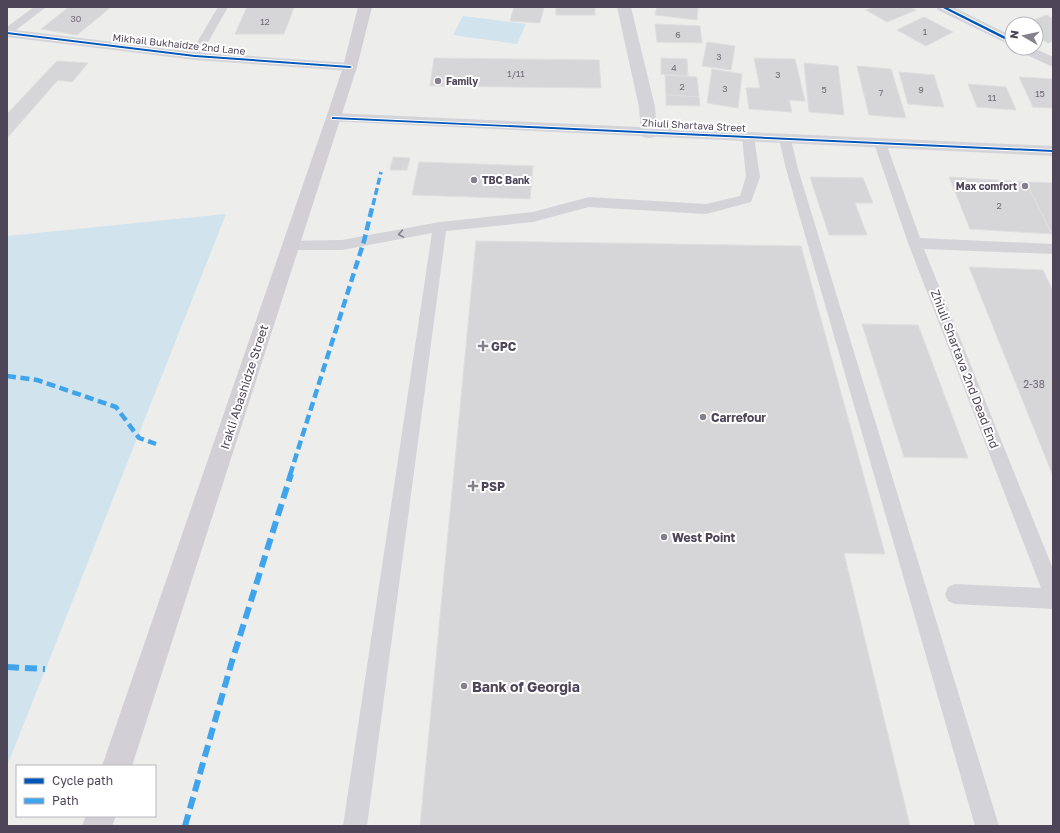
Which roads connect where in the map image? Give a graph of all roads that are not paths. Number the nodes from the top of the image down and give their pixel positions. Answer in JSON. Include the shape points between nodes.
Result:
{"nodes":[{"id":1,"x":41,"y":7,"type":"edge"},
{"id":2,"x":223,"y":7,"type":"edge"},
{"id":3,"x":365,"y":7,"type":"edge"},
{"id":4,"x":624,"y":7,"type":"edge"},
{"id":5,"x":942,"y":7,"type":"edge"},
{"id":6,"x":7,"y":33,"type":"edge"},
{"id":7,"x":1004,"y":38,"type":"edge"},
{"id":8,"x":195,"y":56,"type":"junction"},
{"id":9,"x":1039,"y":56,"type":"edge"},
{"id":10,"x":1053,"y":63,"type":"edge"},
{"id":11,"x":350,"y":67,"type":"junction"},
{"id":12,"x":334,"y":118,"type":"junction"},
{"id":13,"x":649,"y":133,"type":"junction"},
{"id":14,"x":748,"y":137,"type":"junction"},
{"id":15,"x":785,"y":139,"type":"junction"},
{"id":16,"x":880,"y":143,"type":"junction"},
{"id":17,"x":1053,"y":151,"type":"edge"},
{"id":18,"x":440,"y":227,"type":"junction"},
{"id":19,"x":915,"y":243,"type":"junction"},
{"id":20,"x":292,"y":244,"type":"junction"},
{"id":21,"x":1053,"y":249,"type":"edge"},
{"id":22,"x":955,"y":594,"type":"dead end"},
{"id":23,"x":1053,"y":594,"type":"edge"},
{"id":24,"x":1053,"y":598,"type":"edge"},
{"id":25,"x":117,"y":765,"type":"edge"},
{"id":26,"x":355,"y":826,"type":"edge"},
{"id":27,"x":987,"y":826,"type":"edge"}],
"edges":[{"from":1,"to":6,"type":"lane"},
{"from":2,"to":8,"type":"lane"},
{"from":3,"to":11,"type":"main road","name":"Irakli Abashidze Street"},
{"from":4,"to":13,"type":"street","via":[[648,107]]},
{"from":5,"to":7,"type":"street"},
{"from":6,"to":8,"type":"street","name":"Mikhail Bukhaidze 2nd Lane"},
{"from":8,"to":11,"type":"street","name":"Mikhail Bukhaidze 2nd Lane"},
{"from":9,"to":10,"type":"street"},
{"from":11,"to":12,"type":"main road","name":"Irakli Abashidze Street"},
{"from":12,"to":13,"type":"street","name":"Zhiuli Shartava Street"},
{"from":12,"to":20,"type":"main road","name":"Irakli Abashidze Street"},
{"from":13,"to":14,"type":"street","name":"Zhiuli Shartava Street"},
{"from":14,"to":15,"type":"street","name":"Zhiuli Shartava Street"},
{"from":14,"to":18,"type":"lane","via":[[753,177],[746,199],[706,209],[589,202],[532,217]]},
{"from":15,"to":16,"type":"street","name":"Zhiuli Shartava Street"},
{"from":15,"to":27,"type":"lane"},
{"from":16,"to":17,"type":"street","name":"Zhiuli Shartava Street"},
{"from":16,"to":19,"type":"lane","name":"Zhiuli Shartava 2nd Dead End"},
{"from":18,"to":20,"type":"lane","one_way":true,"via":[[342,245]]},
{"from":18,"to":26,"type":"lane"},
{"from":19,"to":21,"type":"lane"},
{"from":19,"to":23,"type":"lane","name":"Zhiuli Shartava 2nd Dead End"},
{"from":20,"to":25,"type":"main road","name":"Irakli Abashidze Street"},
{"from":22,"to":24,"type":"lane"}]}
